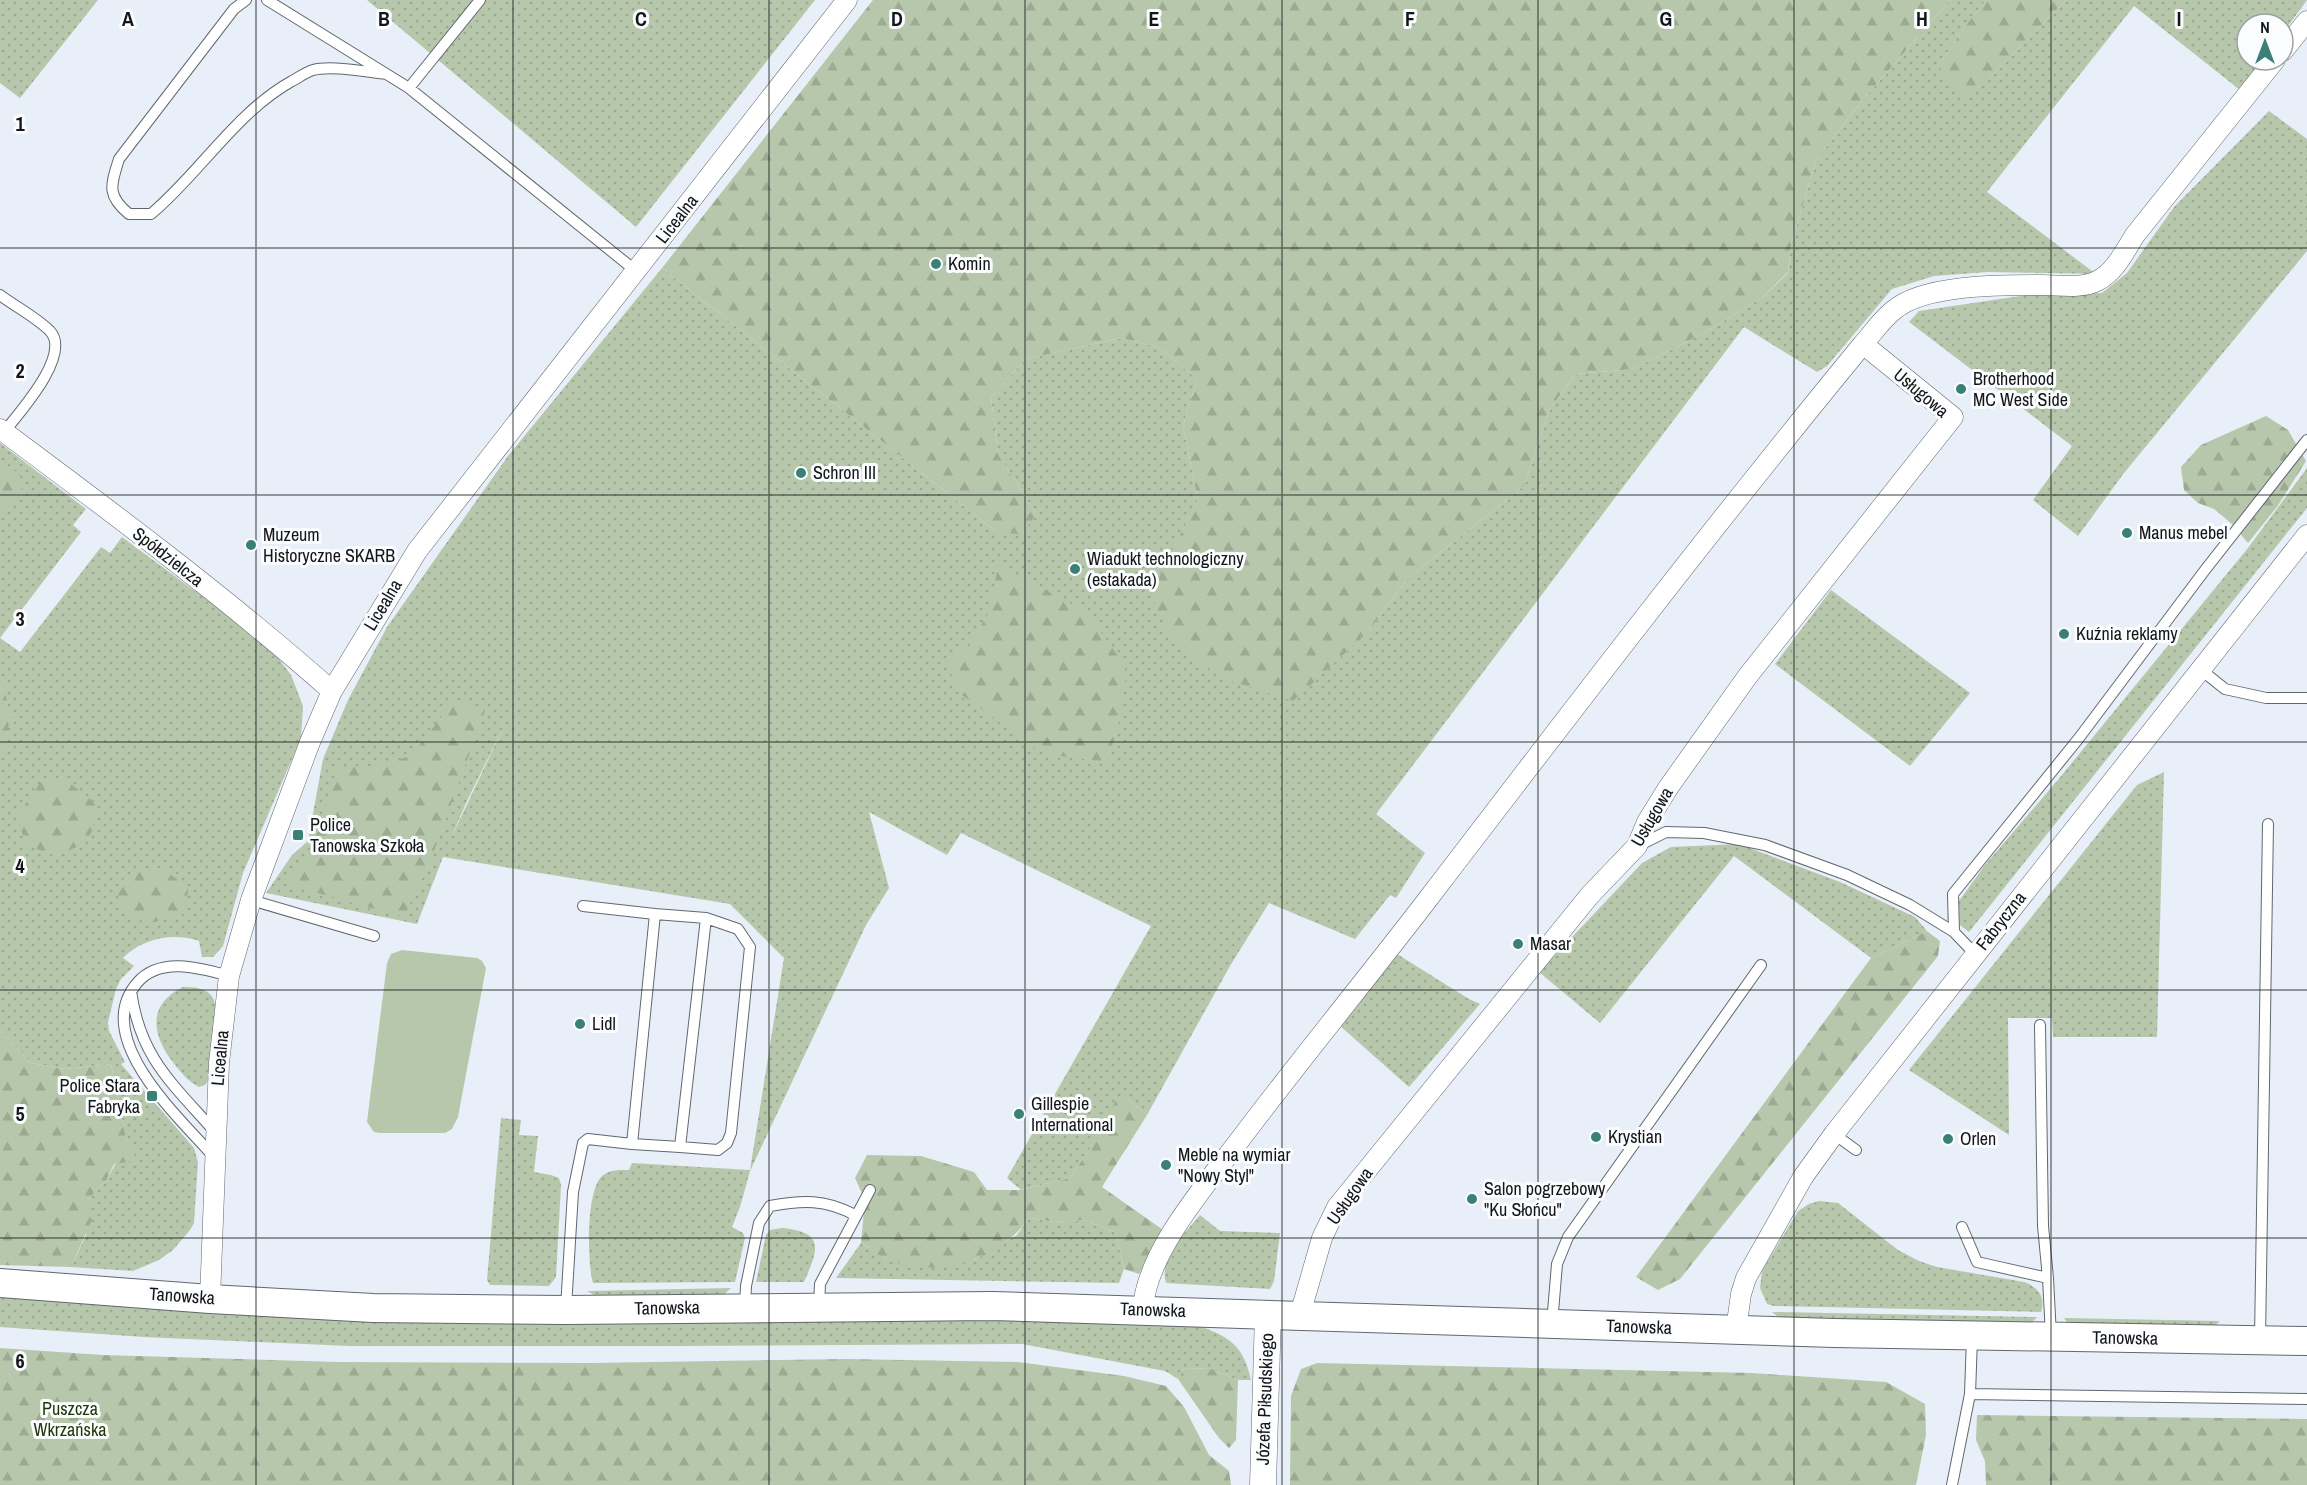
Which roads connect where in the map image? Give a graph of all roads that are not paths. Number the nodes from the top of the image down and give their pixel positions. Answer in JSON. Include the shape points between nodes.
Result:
{"nodes":[{"id":1,"x":246,"y":0,"type":"edge"},
{"id":2,"x":267,"y":0,"type":"edge"},
{"id":3,"x":480,"y":0,"type":"edge"},
{"id":4,"x":847,"y":0,"type":"edge"},
{"id":5,"x":2307,"y":21,"type":"edge"},
{"id":6,"x":2295,"y":36,"type":"edge"},
{"id":7,"x":2265,"y":72,"type":"edge"},
{"id":8,"x":387,"y":74,"type":"junction"},
{"id":9,"x":410,"y":88,"type":"junction"},
{"id":10,"x":636,"y":271,"type":"junction"},
{"id":11,"x":0,"y":295,"type":"edge"},
{"id":12,"x":1863,"y":344,"type":"junction"},
{"id":13,"x":2,"y":430,"type":"edge"},
{"id":14,"x":2307,"y":440,"type":"edge"},
{"id":15,"x":2307,"y":535,"type":"edge"},
{"id":16,"x":2200,"y":669,"type":"junction"},
{"id":17,"x":332,"y":691,"type":"junction"},
{"id":18,"x":2307,"y":698,"type":"edge"},
{"id":19,"x":2268,"y":824,"type":"dead end"},
{"id":20,"x":1638,"y":846,"type":"junction"},
{"id":21,"x":251,"y":900,"type":"junction"},
{"id":22,"x":583,"y":906,"type":"dead end"},
{"id":23,"x":655,"y":914,"type":"junction"},
{"id":24,"x":706,"y":918,"type":"junction"},
{"id":25,"x":1954,"y":932,"type":"junction"},
{"id":26,"x":374,"y":936,"type":"dead end"},
{"id":27,"x":1975,"y":954,"type":"junction"},
{"id":28,"x":1761,"y":966,"type":"dead end"},
{"id":29,"x":229,"y":976,"type":"junction"},
{"id":30,"x":131,"y":991,"type":"junction"},
{"id":31,"x":2040,"y":1025,"type":"dead end"},
{"id":32,"x":215,"y":1132,"type":"junction"},
{"id":33,"x":1834,"y":1134,"type":"junction"},
{"id":34,"x":632,"y":1144,"type":"junction"},
{"id":35,"x":680,"y":1147,"type":"junction"},
{"id":36,"x":1856,"y":1150,"type":"dead end"},
{"id":37,"x":214,"y":1157,"type":"junction"},
{"id":38,"x":870,"y":1190,"type":"dead end"},
{"id":39,"x":855,"y":1215,"type":"junction"},
{"id":40,"x":1962,"y":1227,"type":"dead end"},
{"id":41,"x":2048,"y":1278,"type":"junction"},
{"id":42,"x":0,"y":1283,"type":"edge"},
{"id":43,"x":210,"y":1299,"type":"junction"},
{"id":44,"x":819,"y":1306,"type":"junction"},
{"id":45,"x":745,"y":1307,"type":"junction"},
{"id":46,"x":566,"y":1310,"type":"junction"},
{"id":47,"x":1143,"y":1310,"type":"junction"},
{"id":48,"x":1268,"y":1314,"type":"junction"},
{"id":49,"x":1302,"y":1315,"type":"junction"},
{"id":50,"x":1552,"y":1324,"type":"junction"},
{"id":51,"x":1736,"y":1330,"type":"junction"},
{"id":52,"x":1972,"y":1334,"type":"junction"},
{"id":53,"x":2051,"y":1336,"type":"junction"},
{"id":54,"x":2260,"y":1340,"type":"junction"},
{"id":55,"x":2307,"y":1341,"type":"edge"},
{"id":56,"x":1970,"y":1394,"type":"junction"},
{"id":57,"x":2307,"y":1399,"type":"edge"},
{"id":58,"x":1263,"y":1485,"type":"edge"},
{"id":59,"x":1952,"y":1485,"type":"edge"}],
"edges":[{"from":1,"to":8,"type":"lane","via":[[234,9],[119,159],[110,186],[116,204],[129,214],[151,214],[222,139],[279,89],[312,70]]},
{"from":2,"to":8,"type":"lane"},
{"from":3,"to":9,"type":"lane"},
{"from":4,"to":10,"type":"street","name":"Licealna"},
{"from":5,"to":6,"type":"street"},
{"from":7,"to":12,"type":"street","via":[[2135,235],[2118,262],[2098,280],[2073,286],[1994,286],[1916,298],[1894,309]]},
{"from":8,"to":9,"type":"lane"},
{"from":9,"to":10,"type":"lane"},
{"from":10,"to":17,"type":"street","name":"Licealna","via":[[417,551]]},
{"from":11,"to":13,"type":"lane","via":[[51,332],[56,347],[40,385]]},
{"from":12,"to":20,"type":"street","name":"Usługowa","via":[[1953,417],[1747,677],[1668,788],[1647,822]]},
{"from":12,"to":47,"type":"street","via":[[1771,456],[1196,1198],[1157,1259]]},
{"from":13,"to":17,"type":"street","name":"Spółdzielcza","via":[[282,646]]},
{"from":14,"to":25,"type":"lane","via":[[2079,738],[1953,894]]},
{"from":15,"to":16,"type":"street","name":"Fabryczna"},
{"from":16,"to":18,"type":"lane","via":[[2225,689],[2266,698]]},
{"from":16,"to":27,"type":"street","name":"Fabryczna"},
{"from":17,"to":21,"type":"street","name":"Licealna"},
{"from":19,"to":54,"type":"lane"},
{"from":20,"to":25,"type":"lane","via":[[1666,832],[1704,833],[1765,844],[1847,875],[1910,905]]},
{"from":20,"to":49,"type":"street","name":"Usługowa","via":[[1590,895],[1337,1207],[1322,1238]]},
{"from":21,"to":26,"type":"lane"},
{"from":21,"to":29,"type":"street","name":"Licealna"},
{"from":22,"to":23,"type":"lane"},
{"from":23,"to":24,"type":"lane"},
{"from":23,"to":34,"type":"lane"},
{"from":24,"to":35,"type":"lane"},
{"from":24,"to":35,"type":"lane","via":[[738,929],[750,947],[731,1132],[727,1143],[718,1150]]},
{"from":25,"to":27,"type":"lane"},
{"from":27,"to":33,"type":"street","name":"Fabryczna"},
{"from":28,"to":50,"type":"lane","via":[[1568,1237],[1557,1264]]},
{"from":29,"to":30,"type":"lane","via":[[172,966],[148,974]]},
{"from":29,"to":32,"type":"street","name":"Licealna"},
{"from":30,"to":32,"type":"lane","via":[[136,1022],[152,1058]]},
{"from":30,"to":37,"type":"lane","via":[[123,1018],[137,1063]]},
{"from":31,"to":41,"type":"lane","via":[[2043,1226]]},
{"from":32,"to":37,"type":"street","name":"Licealna"},
{"from":33,"to":36,"type":"lane"},
{"from":33,"to":51,"type":"street","name":"Fabryczna","via":[[1803,1177],[1746,1278]]},
{"from":34,"to":35,"type":"lane"},
{"from":34,"to":46,"type":"lane","via":[[588,1140],[583,1143],[573,1192]]},
{"from":37,"to":43,"type":"street","name":"Licealna"},
{"from":38,"to":39,"type":"lane"},
{"from":39,"to":44,"type":"lane","via":[[820,1284]]},
{"from":39,"to":45,"type":"lane","via":[[838,1206],[799,1200],[770,1206],[759,1222]]},
{"from":40,"to":41,"type":"lane","via":[[1977,1262]]},
{"from":41,"to":53,"type":"lane"},
{"from":42,"to":43,"type":"main road","name":"Tanowska"},
{"from":43,"to":46,"type":"main road","name":"Tanowska","via":[[373,1308]]},
{"from":44,"to":45,"type":"main road","name":"Tanowska"},
{"from":44,"to":47,"type":"main road","name":"Tanowska"},
{"from":45,"to":46,"type":"main road","name":"Tanowska"},
{"from":47,"to":48,"type":"main road","name":"Tanowska"},
{"from":48,"to":49,"type":"main road","name":"Tanowska"},
{"from":48,"to":58,"type":"street","name":"Józefa Piłsudskiego"},
{"from":49,"to":50,"type":"main road","name":"Tanowska"},
{"from":50,"to":51,"type":"main road","name":"Tanowska"},
{"from":51,"to":52,"type":"main road","name":"Tanowska"},
{"from":52,"to":53,"type":"main road","name":"Tanowska"},
{"from":52,"to":56,"type":"lane"},
{"from":53,"to":54,"type":"main road","name":"Tanowska"},
{"from":54,"to":55,"type":"main road","name":"Tanowska"},
{"from":56,"to":57,"type":"lane"},
{"from":56,"to":59,"type":"lane"}]}
